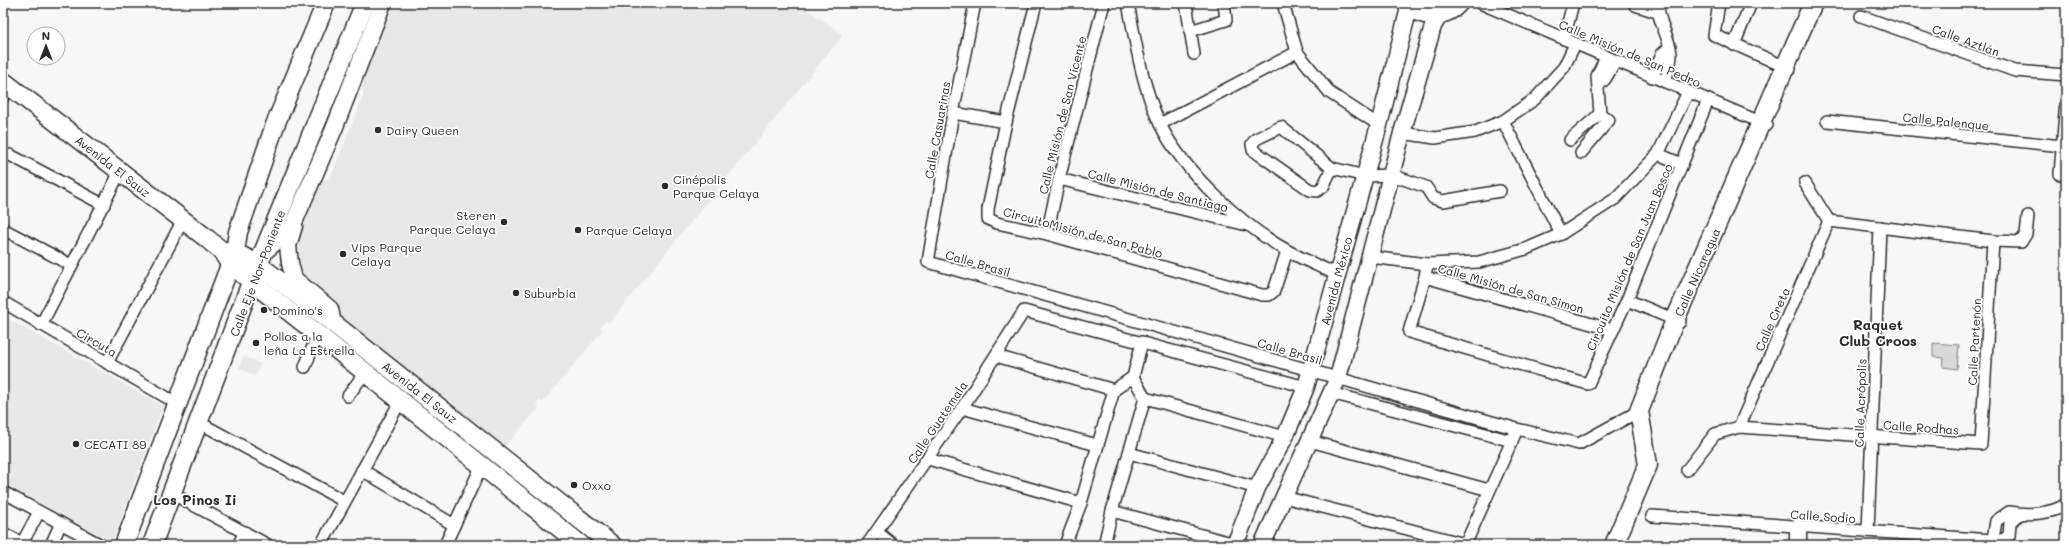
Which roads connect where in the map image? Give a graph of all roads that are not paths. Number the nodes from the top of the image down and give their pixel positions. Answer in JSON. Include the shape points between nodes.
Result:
{"nodes":[{"id":1,"x":326,"y":3,"type":"edge"},
{"id":2,"x":365,"y":3,"type":"edge"},
{"id":3,"x":383,"y":3,"type":"edge"},
{"id":4,"x":975,"y":3,"type":"edge"},
{"id":5,"x":1036,"y":3,"type":"edge"},
{"id":6,"x":1104,"y":3,"type":"edge"},
{"id":7,"x":1128,"y":3,"type":"edge"},
{"id":8,"x":1186,"y":3,"type":"edge"},
{"id":9,"x":1224,"y":3,"type":"edge"},
{"id":10,"x":1283,"y":3,"type":"edge"},
{"id":11,"x":1460,"y":3,"type":"edge"},
{"id":12,"x":1480,"y":3,"type":"edge"},
{"id":13,"x":1573,"y":3,"type":"edge"},
{"id":14,"x":1636,"y":3,"type":"edge"},
{"id":15,"x":1719,"y":3,"type":"edge"},
{"id":16,"x":1751,"y":3,"type":"edge"},
{"id":17,"x":1813,"y":3,"type":"edge"},
{"id":18,"x":1820,"y":3,"type":"edge"},
{"id":19,"x":1407,"y":5,"type":"edge"},
{"id":20,"x":1658,"y":8,"type":"edge"},
{"id":21,"x":1439,"y":16,"type":"junction"},
{"id":22,"x":1861,"y":16,"type":"dead end"},
{"id":23,"x":1190,"y":31,"type":"junction"},
{"id":24,"x":1564,"y":39,"type":"junction"},
{"id":25,"x":1575,"y":44,"type":"junction"},
{"id":26,"x":1734,"y":45,"type":"junction"},
{"id":27,"x":1670,"y":47,"type":"junction"},
{"id":28,"x":1297,"y":52,"type":"junction"},
{"id":29,"x":1194,"y":54,"type":"dead end"},
{"id":30,"x":1611,"y":59,"type":"junction"},
{"id":31,"x":1789,"y":68,"type":"junction"},
{"id":32,"x":2066,"y":76,"type":"edge"},
{"id":33,"x":1652,"y":77,"type":"junction"},
{"id":34,"x":1665,"y":82,"type":"junction"},
{"id":35,"x":4,"y":88,"type":"edge"},
{"id":36,"x":1688,"y":92,"type":"junction"},
{"id":37,"x":1708,"y":100,"type":"junction"},
{"id":38,"x":2066,"y":101,"type":"edge"},
{"id":39,"x":953,"y":113,"type":"junction"},
{"id":40,"x":1600,"y":114,"type":"junction"},
{"id":41,"x":1503,"y":121,"type":"junction"},
{"id":42,"x":1827,"y":121,"type":"dead end"},
{"id":43,"x":1006,"y":122,"type":"junction"},
{"id":44,"x":1160,"y":124,"type":"junction"},
{"id":45,"x":1766,"y":124,"type":"junction"},
{"id":46,"x":1379,"y":125,"type":"junction"},
{"id":47,"x":1402,"y":133,"type":"junction"},
{"id":48,"x":2062,"y":146,"type":"junction"},
{"id":49,"x":1658,"y":154,"type":"junction"},
{"id":50,"x":10,"y":155,"type":"dead end"},
{"id":51,"x":1682,"y":164,"type":"junction"},
{"id":52,"x":1332,"y":168,"type":"junction"},
{"id":53,"x":120,"y":172,"type":"junction"},
{"id":54,"x":2063,"y":174,"type":"edge"},
{"id":55,"x":1365,"y":176,"type":"junction"},
{"id":56,"x":1392,"y":176,"type":"junction"},
{"id":57,"x":1059,"y":179,"type":"junction"},
{"id":58,"x":1805,"y":183,"type":"dead end"},
{"id":59,"x":1500,"y":190,"type":"dead end"},
{"id":60,"x":104,"y":205,"type":"junction"},
{"id":61,"x":2028,"y":216,"type":"dead end"},
{"id":62,"x":183,"y":220,"type":"junction"},
{"id":63,"x":295,"y":220,"type":"junction"},
{"id":64,"x":1829,"y":221,"type":"junction"},
{"id":65,"x":1250,"y":226,"type":"junction"},
{"id":66,"x":1880,"y":227,"type":"junction"},
{"id":67,"x":3,"y":229,"type":"edge"},
{"id":68,"x":238,"y":232,"type":"junction"},
{"id":69,"x":1047,"y":234,"type":"junction"},
{"id":70,"x":1561,"y":234,"type":"junction"},
{"id":71,"x":205,"y":237,"type":"junction"},
{"id":72,"x":1993,"y":241,"type":"junction"},
{"id":73,"x":1287,"y":251,"type":"junction"},
{"id":74,"x":229,"y":256,"type":"junction"},
{"id":75,"x":1370,"y":257,"type":"junction"},
{"id":76,"x":928,"y":262,"type":"joint"},
{"id":77,"x":1427,"y":264,"type":"junction"},
{"id":78,"x":71,"y":265,"type":"junction"},
{"id":79,"x":258,"y":266,"type":"junction"},
{"id":80,"x":1338,"y":275,"type":"junction"},
{"id":81,"x":1425,"y":277,"type":"junction"},
{"id":82,"x":1627,"y":300,"type":"junction"},
{"id":83,"x":3,"y":302,"type":"edge"},
{"id":84,"x":1678,"y":321,"type":"junction"},
{"id":85,"x":334,"y":324,"type":"junction"},
{"id":86,"x":41,"y":325,"type":"junction"},
{"id":87,"x":1613,"y":330,"type":"junction"},
{"id":88,"x":318,"y":333,"type":"junction"},
{"id":89,"x":1142,"y":342,"type":"junction"},
{"id":90,"x":996,"y":356,"type":"junction"},
{"id":91,"x":107,"y":363,"type":"junction"},
{"id":92,"x":366,"y":364,"type":"junction"},
{"id":93,"x":305,"y":367,"type":"dead end"},
{"id":94,"x":1311,"y":370,"type":"junction"},
{"id":95,"x":1133,"y":377,"type":"junction"},
{"id":96,"x":1338,"y":378,"type":"junction"},
{"id":97,"x":1306,"y":387,"type":"junction"},
{"id":98,"x":1114,"y":390,"type":"junction"},
{"id":99,"x":1331,"y":393,"type":"junction"},
{"id":100,"x":348,"y":396,"type":"dead end"},
{"id":101,"x":1145,"y":398,"type":"junction"},
{"id":102,"x":401,"y":400,"type":"junction"},
{"id":103,"x":1300,"y":402,"type":"junction"},
{"id":104,"x":178,"y":404,"type":"junction"},
{"id":105,"x":962,"y":408,"type":"junction"},
{"id":106,"x":1643,"y":410,"type":"junction"},
{"id":107,"x":1323,"y":411,"type":"junction"},
{"id":108,"x":200,"y":423,"type":"junction"},
{"id":109,"x":1739,"y":427,"type":"junction"},
{"id":110,"x":1517,"y":429,"type":"junction"},
{"id":111,"x":1285,"y":437,"type":"junction"},
{"id":112,"x":1872,"y":437,"type":"junction"},
{"id":113,"x":1310,"y":441,"type":"junction"},
{"id":114,"x":1512,"y":441,"type":"junction"},
{"id":115,"x":486,"y":443,"type":"junction"},
{"id":116,"x":1981,"y":444,"type":"joint"},
{"id":117,"x":1097,"y":445,"type":"junction"},
{"id":118,"x":1129,"y":453,"type":"junction"},
{"id":119,"x":928,"y":459,"type":"junction"},
{"id":120,"x":478,"y":462,"type":"junction"},
{"id":121,"x":362,"y":470,"type":"junction"},
{"id":122,"x":1687,"y":470,"type":"dead end"},
{"id":123,"x":147,"y":486,"type":"junction"},
{"id":124,"x":1257,"y":488,"type":"junction"},
{"id":125,"x":1489,"y":490,"type":"junction"},
{"id":126,"x":3,"y":492,"type":"edge"},
{"id":127,"x":171,"y":493,"type":"junction"},
{"id":128,"x":1284,"y":497,"type":"junction"},
{"id":129,"x":344,"y":501,"type":"junction"},
{"id":130,"x":1081,"y":503,"type":"junction"},
{"id":131,"x":2066,"y":504,"type":"edge"},
{"id":132,"x":1112,"y":511,"type":"junction"},
{"id":133,"x":39,"y":512,"type":"junction"},
{"id":134,"x":2020,"y":514,"type":"junction"},
{"id":135,"x":1652,"y":516,"type":"dead end"},
{"id":136,"x":61,"y":523,"type":"junction"},
{"id":137,"x":454,"y":525,"type":"junction"},
{"id":138,"x":1803,"y":528,"type":"junction"},
{"id":139,"x":245,"y":532,"type":"junction"},
{"id":140,"x":876,"y":532,"type":"junction"},
{"id":141,"x":1868,"y":532,"type":"junction"},
{"id":142,"x":3,"y":533,"type":"edge"},
{"id":143,"x":153,"y":542,"type":"edge"},
{"id":144,"x":1992,"y":543,"type":"edge"},
{"id":145,"x":22,"y":544,"type":"edge"},
{"id":146,"x":1235,"y":544,"type":"edge"},
{"id":147,"x":51,"y":545,"type":"edge"},
{"id":148,"x":101,"y":545,"type":"edge"},
{"id":149,"x":125,"y":545,"type":"edge"},
{"id":150,"x":238,"y":545,"type":"edge"},
{"id":151,"x":268,"y":545,"type":"edge"},
{"id":152,"x":321,"y":545,"type":"edge"},
{"id":153,"x":445,"y":545,"type":"edge"},
{"id":154,"x":581,"y":545,"type":"edge"},
{"id":155,"x":612,"y":545,"type":"edge"},
{"id":156,"x":867,"y":545,"type":"edge"},
{"id":157,"x":893,"y":545,"type":"edge"},
{"id":158,"x":1065,"y":545,"type":"edge"},
{"id":159,"x":1104,"y":545,"type":"edge"},
{"id":160,"x":1262,"y":545,"type":"edge"},
{"id":161,"x":1465,"y":545,"type":"edge"},
{"id":162,"x":1614,"y":545,"type":"edge"},
{"id":163,"x":1623,"y":545,"type":"edge"},
{"id":164,"x":1798,"y":545,"type":"edge"},
{"id":165,"x":1806,"y":545,"type":"edge"}],
"edges":[{"from":1,"to":68,"type":"main road","via":[[275,125]]},
{"from":2,"to":79,"type":"main road","name":"Calle Eje Nor-Poniente"},
{"from":3,"to":63,"type":"street"},
{"from":4,"to":39,"type":"street","name":"Calle Casuarinas"},
{"from":5,"to":43,"type":"street","name":"CircuitoMisión de San Pablo"},
{"from":6,"to":57,"type":"street","name":"Calle Misión de San Vicente"},
{"from":7,"to":44,"type":"street","via":[[1141,69]]},
{"from":8,"to":23,"type":"street"},
{"from":9,"to":23,"type":"street","via":[[1226,20]]},
{"from":10,"to":28,"type":"street"},
{"from":11,"to":21,"type":"street","via":[[1456,8]]},
{"from":12,"to":24,"type":"street","name":"Calle Misión de San Pedro"},
{"from":13,"to":24,"type":"street"},
{"from":14,"to":20,"type":"street"},
{"from":15,"to":26,"type":"street","via":[[1714,35]]},
{"from":16,"to":26,"type":"street"},
{"from":17,"to":31,"type":"main road","name":"Calle Nicaragua"},
{"from":18,"to":31,"type":"main road","name":"Calle Nicaragua"},
{"from":19,"to":21,"type":"street","via":[[1423,15]]},
{"from":19,"to":46,"type":"street","name":"Avenida México"},
{"from":20,"to":27,"type":"street"},
{"from":21,"to":47,"type":"street","via":[[1433,26]]},
{"from":22,"to":32,"type":"street","name":"Calle Aztlán","via":[[2015,71]]},
{"from":23,"to":29,"type":"street"},
{"from":24,"to":25,"type":"street","name":"Calle Misión de San Pedro"},
{"from":25,"to":30,"type":"street","name":"Calle Misión de San Pedro"},
{"from":25,"to":41,"type":"street","via":[[1564,67],[1535,99]]},
{"from":26,"to":31,"type":"street"},
{"from":27,"to":33,"type":"street","via":[[1662,54]]},
{"from":27,"to":34,"type":"street","via":[[1671,56]]},
{"from":28,"to":44,"type":"street"},
{"from":28,"to":46,"type":"street","via":[[1330,93]]},
{"from":30,"to":33,"type":"street","name":"Calle Misión de San Pedro"},
{"from":30,"to":40,"type":"street","via":[[1597,76]]},
{"from":31,"to":45,"type":"main road","name":"Calle Nicaragua"},
{"from":33,"to":34,"type":"street","name":"Calle Misión de San Pedro"},
{"from":34,"to":36,"type":"street","name":"Calle Misión de San Pedro"},
{"from":35,"to":53,"type":"main road","name":"Avenida El Sauz"},
{"from":36,"to":37,"type":"street","name":"Calle Misión de San Pedro"},
{"from":36,"to":49,"type":"street"},
{"from":37,"to":45,"type":"street","name":"Calle Misión de San Pedro"},
{"from":37,"to":51,"type":"street","name":"Circuito Misión de San Juan Bosco"},
{"from":38,"to":48,"type":"street"},
{"from":39,"to":43,"type":"street"},
{"from":39,"to":76,"type":"street","name":"Calle Casuarinas"},
{"from":40,"to":40,"type":"street","via":[[1609,120],[1582,151],[1572,139]]},
{"from":41,"to":47,"type":"street","via":[[1474,132],[1434,138]]},
{"from":41,"to":70,"type":"street"},
{"from":42,"to":48,"type":"street","name":"Calle Palenque"},
{"from":43,"to":69,"type":"street","name":"CircuitoMisión de San Pablo","via":[[988,219]]},
{"from":44,"to":65,"type":"street","via":[[1178,153],[1210,191]]},
{"from":45,"to":84,"type":"main road","name":"Calle Nicaragua"},
{"from":46,"to":55,"type":"street","name":"Avenida México"},
{"from":47,"to":56,"type":"street"},
{"from":48,"to":54,"type":"street"},
{"from":49,"to":51,"type":"street"},
{"from":49,"to":70,"type":"street","via":[[1615,199]]},
{"from":50,"to":60,"type":"street"},
{"from":51,"to":82,"type":"street","name":"Circuito Misión de San Juan Bosco"},
{"from":52,"to":52,"type":"street","via":[[1323,187],[1317,191],[1310,190],[1253,150],[1252,144],[1256,139],[1281,127]]},
{"from":52,"to":55,"type":"street"},
{"from":53,"to":60,"type":"street"},
{"from":53,"to":62,"type":"main road","name":"Avenida El Sauz"},
{"from":55,"to":56,"type":"street"},
{"from":55,"to":80,"type":"street","name":"Avenida México"},
{"from":56,"to":59,"type":"street","via":[[1426,187],[1433,198],[1443,201]]},
{"from":56,"to":75,"type":"street"},
{"from":57,"to":65,"type":"street","name":"Calle Misión de Santiago"},
{"from":57,"to":69,"type":"street","name":"Calle Misión de San Vicente"},
{"from":58,"to":64,"type":"street"},
{"from":60,"to":78,"type":"street"},
{"from":61,"to":72,"type":"street","via":[[2026,234],[2021,242]]},
{"from":62,"to":71,"type":"main road","name":"Avenida El Sauz"},
{"from":62,"to":91,"type":"street"},
{"from":63,"to":79,"type":"street"},
{"from":63,"to":85,"type":"street","via":[[288,246],[294,279],[330,309]]},
{"from":64,"to":66,"type":"street"},
{"from":64,"to":109,"type":"street","name":"Calle Creta"},
{"from":65,"to":73,"type":"street"},
{"from":66,"to":72,"type":"street"},
{"from":66,"to":112,"type":"street","name":"Calle Acrópolis"},
{"from":67,"to":78,"type":"street"},
{"from":68,"to":71,"type":"main road"},
{"from":68,"to":74,"type":"main road"},
{"from":69,"to":73,"type":"street","name":"CircuitoMisión de San Pablo","via":[[1262,295],[1269,295],[1274,290]]},
{"from":70,"to":77,"type":"street","via":[[1526,249],[1479,262]]},
{"from":71,"to":74,"type":"main road","name":"Avenida El Sauz"},
{"from":72,"to":116,"type":"street","name":"Calle Partenón"},
{"from":73,"to":80,"type":"street"},
{"from":74,"to":79,"type":"main road","name":"Avenida El Sauz"},
{"from":74,"to":104,"type":"main road"},
{"from":75,"to":77,"type":"street"},
{"from":75,"to":96,"type":"street"},
{"from":76,"to":94,"type":"street","name":"Calle Brasil"},
{"from":77,"to":81,"type":"street","name":"Circuito Misión de San Juan Bosco"},
{"from":78,"to":86,"type":"street"},
{"from":79,"to":85,"type":"main road","name":"Avenida El Sauz"},
{"from":79,"to":88,"type":"main road","name":"Avenida El Sauz"},
{"from":79,"to":108,"type":"main road","name":"Calle Eje Nor-Poniente"},
{"from":80,"to":94,"type":"street","name":"Avenida México"},
{"from":81,"to":87,"type":"street","name":"Calle Misión de San Simon"},
{"from":81,"to":87,"type":"street","name":"Circuito Misión de San Juan Bosco","via":[[1409,332],[1588,384]]},
{"from":82,"to":84,"type":"street"},
{"from":82,"to":87,"type":"street","name":"Circuito Misión de San Juan Bosco"},
{"from":83,"to":86,"type":"street","name":"Circuta"},
{"from":84,"to":106,"type":"main road","name":"Calle Nicaragua"},
{"from":85,"to":92,"type":"main road","name":"Avenida El Sauz"},
{"from":86,"to":91,"type":"street","name":"Circuta"},
{"from":88,"to":92,"type":"main road","name":"Avenida El Sauz"},
{"from":88,"to":93,"type":"street"},
{"from":89,"to":90,"type":"street","name":"Calle Guatemala","via":[[1024,311]]},
{"from":89,"to":95,"type":"street"},
{"from":89,"to":97,"type":"street"},
{"from":90,"to":98,"type":"street"},
{"from":90,"to":105,"type":"street","name":"Calle Guatemala"},
{"from":91,"to":104,"type":"street","name":"Circuta"},
{"from":92,"to":100,"type":"street"},
{"from":92,"to":102,"type":"main road","name":"Avenida El Sauz"},
{"from":92,"to":115,"type":"main road","name":"Avenida El Sauz"},
{"from":94,"to":96,"type":"street","name":"Calle Brasil"},
{"from":94,"to":97,"type":"street","name":"Avenida México"},
{"from":95,"to":98,"type":"street"},
{"from":95,"to":101,"type":"street"},
{"from":96,"to":99,"type":"street"},
{"from":96,"to":110,"type":"street","name":"Calle Brasil"},
{"from":97,"to":103,"type":"street","name":"Avenida México"},
{"from":98,"to":117,"type":"street"},
{"from":99,"to":107,"type":"street"},
{"from":99,"to":114,"type":"street"},
{"from":101,"to":111,"type":"street"},
{"from":101,"to":118,"type":"street"},
{"from":102,"to":120,"type":"main road","name":"Avenida El Sauz"},
{"from":102,"to":121,"type":"street"},
{"from":103,"to":107,"type":"street"},
{"from":103,"to":111,"type":"street","name":"Avenida México"},
{"from":104,"to":123,"type":"main road"},
{"from":105,"to":117,"type":"street"},
{"from":105,"to":119,"type":"street","name":"Calle Guatemala"},
{"from":106,"to":110,"type":"street","name":"Calle Brasil","via":[[1579,444]]},
{"from":106,"to":162,"type":"main road","via":[[1648,464]]},
{"from":106,"to":163,"type":"main road","via":[[1658,466]]},
{"from":107,"to":113,"type":"street"},
{"from":108,"to":127,"type":"main road","name":"Calle Eje Nor-Poniente"},
{"from":108,"to":129,"type":"street"},
{"from":109,"to":112,"type":"street","name":"Calle Rodhas"},
{"from":109,"to":122,"type":"street","via":[[1716,434]]},
{"from":110,"to":114,"type":"street"},
{"from":111,"to":124,"type":"street","name":"Avenida México"},
{"from":112,"to":116,"type":"street","name":"Calle Rodhas"},
{"from":112,"to":141,"type":"street","name":"Calle Acrópolis"},
{"from":113,"to":125,"type":"street"},
{"from":113,"to":128,"type":"street"},
{"from":114,"to":125,"type":"street"},
{"from":115,"to":120,"type":"main road"},
{"from":115,"to":155,"type":"main road","name":"Avenida El Sauz"},
{"from":117,"to":130,"type":"street"},
{"from":118,"to":124,"type":"street"},
{"from":118,"to":132,"type":"street"},
{"from":119,"to":130,"type":"street"},
{"from":119,"to":140,"type":"street","name":"Calle Guatemala"},
{"from":120,"to":137,"type":"street"},
{"from":120,"to":154,"type":"main road","name":"Avenida El Sauz"},
{"from":121,"to":129,"type":"street"},
{"from":121,"to":137,"type":"street"},
{"from":123,"to":143,"type":"main road","via":[[138,529]]},
{"from":123,"to":149,"type":"main road"},
{"from":124,"to":146,"type":"street","name":"Avenida México"},
{"from":125,"to":161,"type":"street"},
{"from":126,"to":133,"type":"street"},
{"from":127,"to":139,"type":"street"},
{"from":127,"to":143,"type":"main road","name":"Calle Eje Nor-Poniente"},
{"from":128,"to":160,"type":"street"},
{"from":128,"to":161,"type":"street"},
{"from":129,"to":152,"type":"street"},
{"from":130,"to":158,"type":"street"},
{"from":131,"to":134,"type":"street","via":[[2050,512]]},
{"from":132,"to":146,"type":"street"},
{"from":132,"to":159,"type":"street"},
{"from":133,"to":136,"type":"street"},
{"from":133,"to":145,"type":"street"},
{"from":134,"to":144,"type":"street","via":[[2010,523],[2009,536]]},
{"from":134,"to":144,"type":"street","via":[[2009,512],[1996,521]]},
{"from":135,"to":138,"type":"street","name":"Calle Sodio"},
{"from":136,"to":147,"type":"street"},
{"from":136,"to":148,"type":"street"},
{"from":137,"to":153,"type":"street"},
{"from":138,"to":141,"type":"street","name":"Calle Sodio"},
{"from":138,"to":164,"type":"street"},
{"from":138,"to":165,"type":"street"},
{"from":139,"to":150,"type":"street"},
{"from":139,"to":151,"type":"street"},
{"from":140,"to":156,"type":"street","name":"Calle Guatemala"},
{"from":140,"to":157,"type":"street"},
{"from":141,"to":144,"type":"street","name":"Calle Sodio"},
{"from":142,"to":145,"type":"street"}]}
